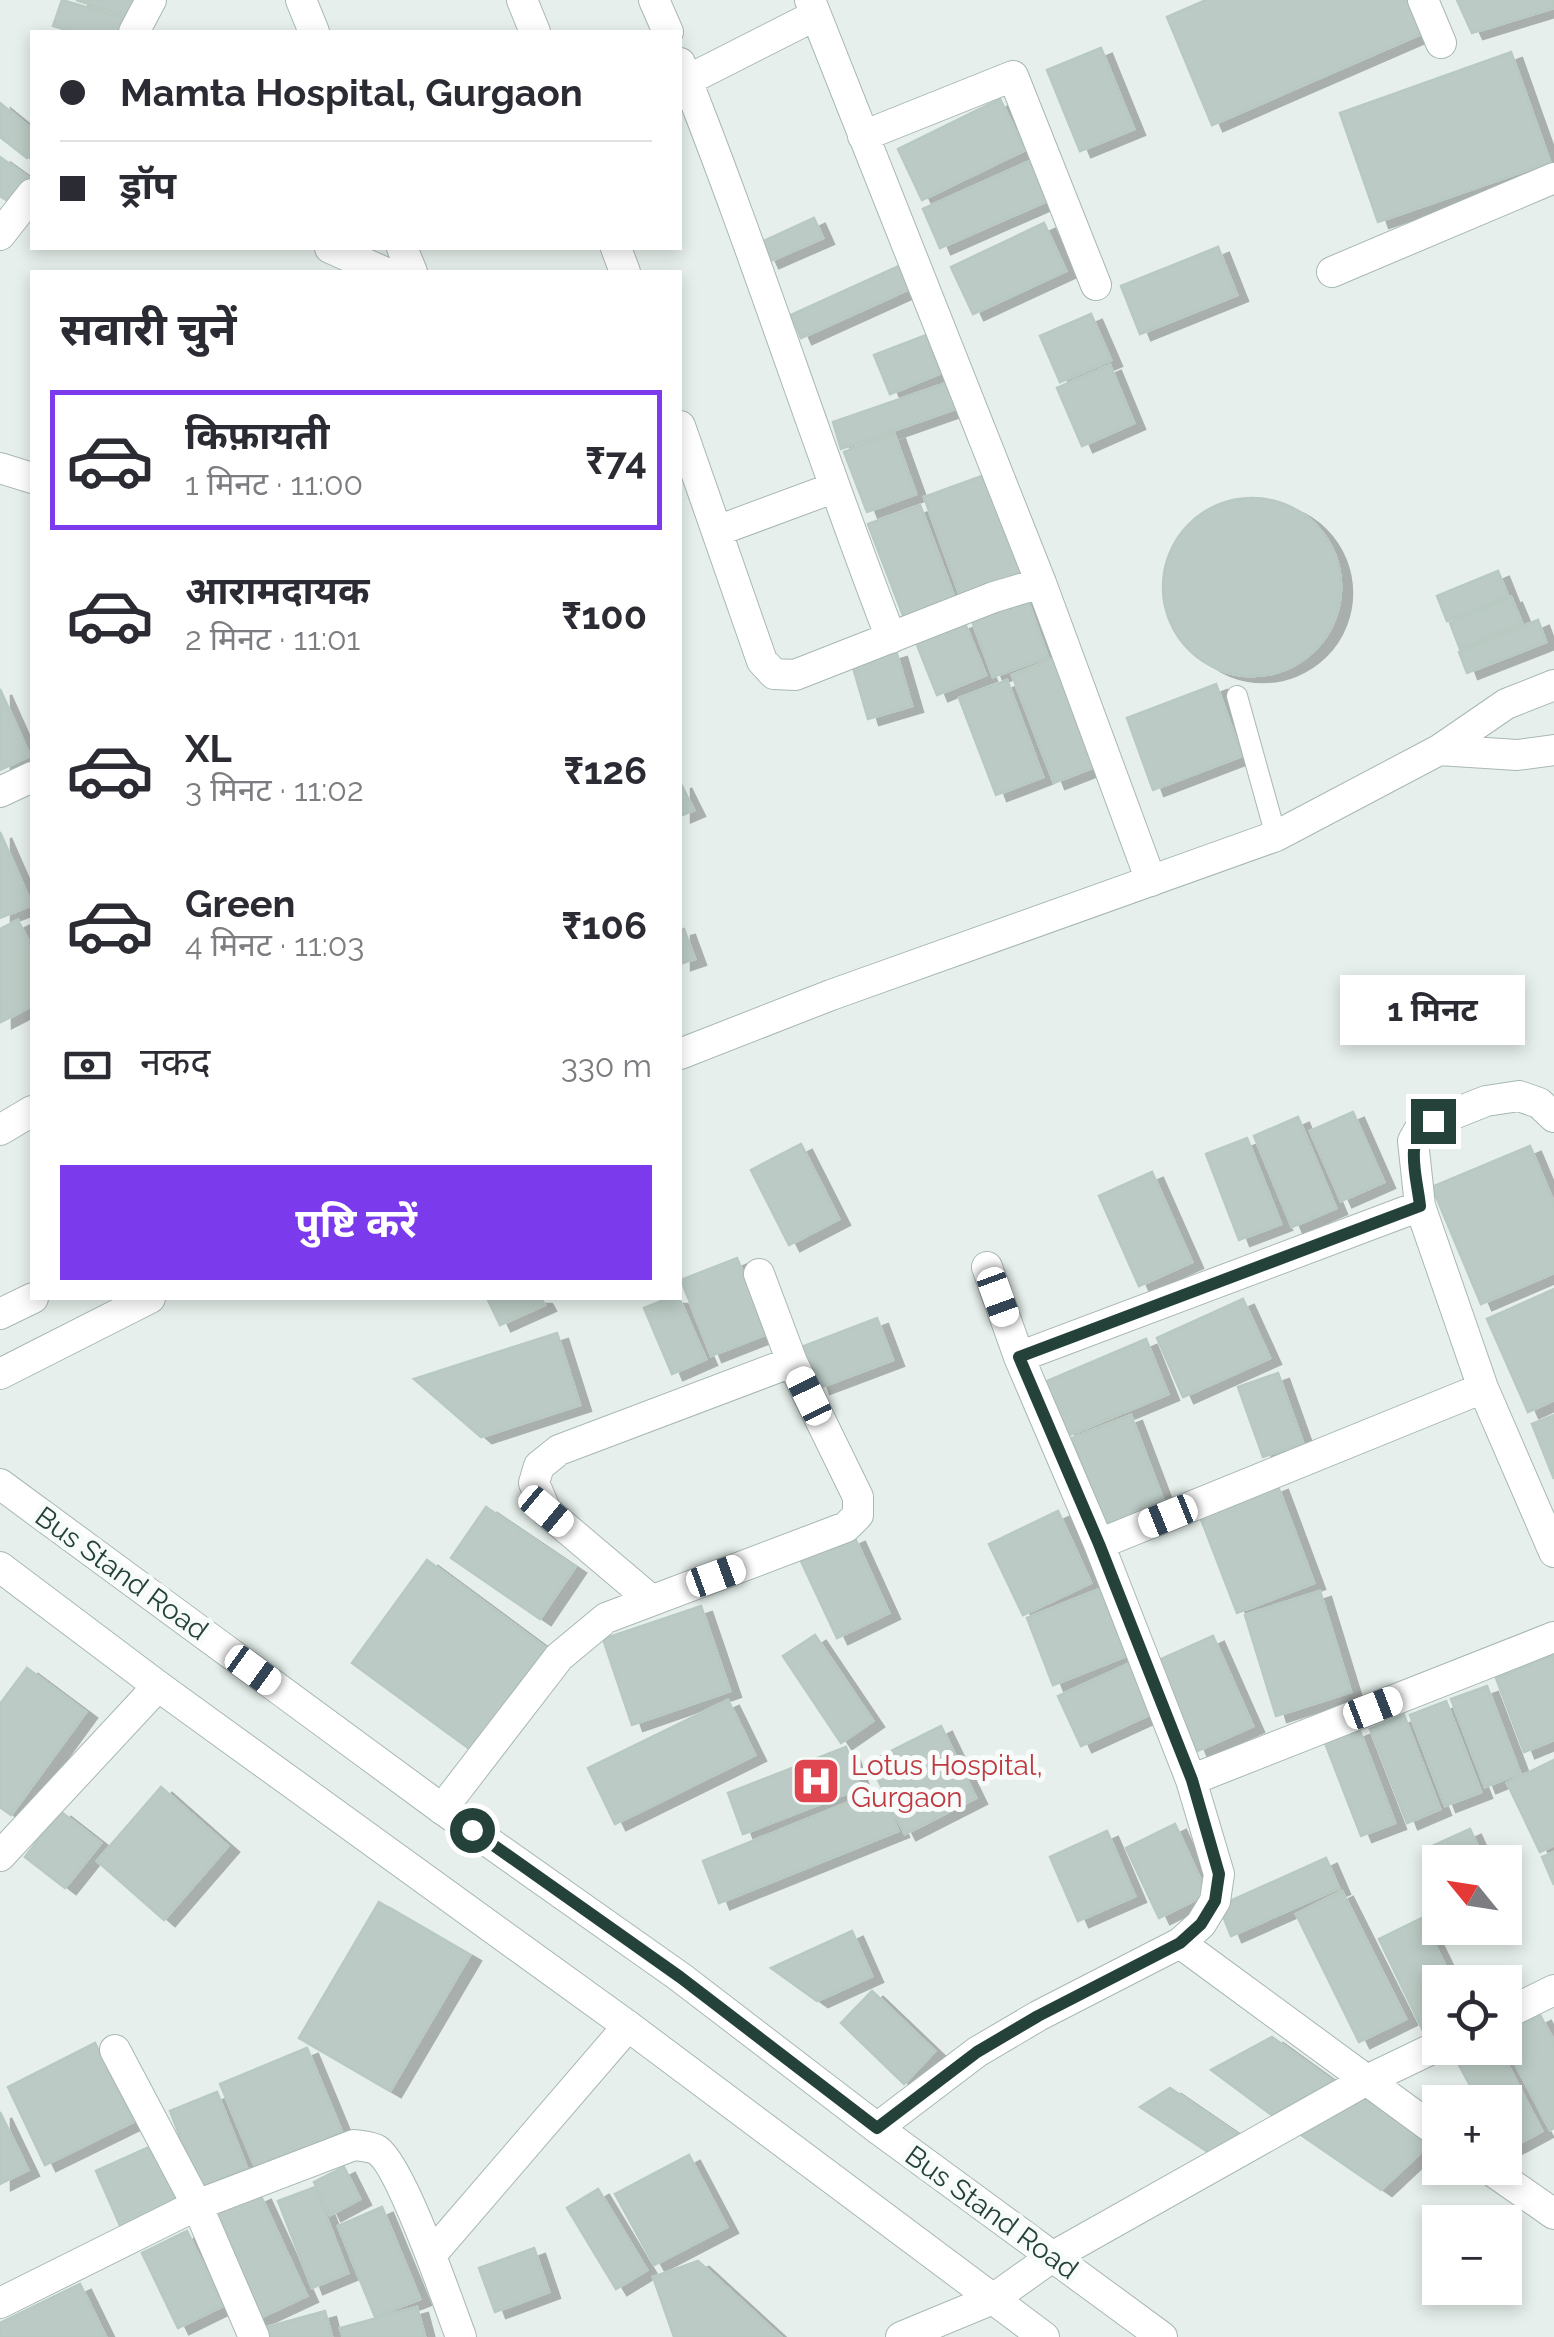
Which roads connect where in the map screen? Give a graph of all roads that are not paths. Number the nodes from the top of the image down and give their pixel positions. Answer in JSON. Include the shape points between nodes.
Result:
{"nodes":[{"id":1,"x":152,"y":0,"type":"edge"},
{"id":2,"x":301,"y":0,"type":"edge"},
{"id":3,"x":522,"y":0,"type":"edge"},
{"id":4,"x":654,"y":0,"type":"edge"},
{"id":5,"x":1423,"y":0,"type":"edge"},
{"id":6,"x":813,"y":7,"type":"edge"},
{"id":7,"x":135,"y":30,"type":"edge"},
{"id":8,"x":313,"y":30,"type":"edge"},
{"id":9,"x":534,"y":30,"type":"edge"},
{"id":10,"x":667,"y":30,"type":"edge"},
{"id":11,"x":1441,"y":43,"type":"dead end"},
{"id":12,"x":682,"y":76,"type":"edge"},
{"id":13,"x":863,"y":136,"type":"junction"},
{"id":14,"x":1554,"y":178,"type":"edge"},
{"id":15,"x":30,"y":197,"type":"edge"},
{"id":16,"x":0,"y":235,"type":"edge"},
{"id":17,"x":334,"y":250,"type":"edge"},
{"id":18,"x":380,"y":270,"type":"edge"},
{"id":19,"x":1332,"y":272,"type":"dead end"},
{"id":20,"x":1096,"y":284,"type":"dead end"},
{"id":21,"x":682,"y":432,"type":"edge"},
{"id":22,"x":0,"y":468,"type":"edge"},
{"id":23,"x":30,"y":477,"type":"edge"},
{"id":24,"x":833,"y":488,"type":"junction"},
{"id":25,"x":717,"y":531,"type":"junction"},
{"id":26,"x":1041,"y":583,"type":"junction"},
{"id":27,"x":891,"y":638,"type":"junction"},
{"id":28,"x":1554,"y":685,"type":"edge"},
{"id":29,"x":1236,"y":696,"type":"dead end"},
{"id":30,"x":1439,"y":750,"type":"junction"},
{"id":31,"x":1554,"y":750,"type":"edge"},
{"id":32,"x":30,"y":778,"type":"edge"},
{"id":33,"x":0,"y":792,"type":"edge"},
{"id":34,"x":1276,"y":836,"type":"junction"},
{"id":35,"x":1151,"y":881,"type":"junction"},
{"id":36,"x":682,"y":1053,"type":"edge"},
{"id":37,"x":30,"y":1112,"type":"edge"},
{"id":38,"x":1554,"y":1117,"type":"edge"},
{"id":39,"x":0,"y":1130,"type":"edge"},
{"id":40,"x":1420,"y":1206,"type":"junction"},
{"id":41,"x":987,"y":1266,"type":"dead end"},
{"id":42,"x":759,"y":1274,"type":"dead end"},
{"id":43,"x":30,"y":1299,"type":"edge"},
{"id":44,"x":146,"y":1300,"type":"edge"},
{"id":45,"x":0,"y":1314,"type":"edge"},
{"id":46,"x":1019,"y":1357,"type":"junction"},
{"id":47,"x":792,"y":1362,"type":"junction"},
{"id":48,"x":0,"y":1374,"type":"edge"},
{"id":49,"x":1483,"y":1388,"type":"junction"},
{"id":50,"x":0,"y":1484,"type":"edge"},
{"id":51,"x":1099,"y":1544,"type":"junction"},
{"id":52,"x":1554,"y":1552,"type":"edge"},
{"id":53,"x":0,"y":1567,"type":"edge"},
{"id":54,"x":652,"y":1600,"type":"junction"},
{"id":55,"x":1554,"y":1637,"type":"edge"},
{"id":56,"x":158,"y":1686,"type":"junction"},
{"id":57,"x":1192,"y":1780,"type":"junction"},
{"id":58,"x":442,"y":1809,"type":"junction"},
{"id":59,"x":0,"y":1856,"type":"edge"},
{"id":60,"x":1180,"y":1943,"type":"junction"},
{"id":61,"x":1554,"y":1990,"type":"edge"},
{"id":62,"x":1522,"y":2006,"type":"edge"},
{"id":63,"x":628,"y":2026,"type":"junction"},
{"id":64,"x":115,"y":2050,"type":"dead end"},
{"id":65,"x":1422,"y":2054,"type":"edge"},
{"id":66,"x":1365,"y":2081,"type":"junction"},
{"id":67,"x":1422,"y":2121,"type":"edge"},
{"id":68,"x":877,"y":2128,"type":"junction"},
{"id":69,"x":1512,"y":2185,"type":"edge"},
{"id":70,"x":198,"y":2205,"type":"junction"},
{"id":71,"x":1554,"y":2214,"type":"edge"},
{"id":72,"x":431,"y":2256,"type":"junction"},
{"id":73,"x":1052,"y":2257,"type":"junction"},
{"id":74,"x":993,"y":2299,"type":"junction"},
{"id":75,"x":0,"y":2303,"type":"edge"},
{"id":76,"x":254,"y":2337,"type":"edge"},
{"id":77,"x":461,"y":2337,"type":"edge"},
{"id":78,"x":901,"y":2337,"type":"edge"},
{"id":79,"x":1044,"y":2337,"type":"edge"},
{"id":80,"x":1162,"y":2337,"type":"edge"}],
"edges":[{"from":1,"to":7,"type":"street"},
{"from":2,"to":8,"type":"street"},
{"from":3,"to":9,"type":"street"},
{"from":4,"to":10,"type":"street"},
{"from":5,"to":11,"type":"street"},
{"from":6,"to":12,"type":"street"},
{"from":6,"to":13,"type":"street"},
{"from":12,"to":24,"type":"street","via":[[744,223]]},
{"from":13,"to":20,"type":"street","via":[[1013,76]]},
{"from":13,"to":26,"type":"street"},
{"from":14,"to":19,"type":"street"},
{"from":15,"to":16,"type":"street"},
{"from":17,"to":18,"type":"street"},
{"from":21,"to":25,"type":"street"},
{"from":22,"to":23,"type":"street"},
{"from":24,"to":25,"type":"street"},
{"from":24,"to":27,"type":"street"},
{"from":25,"to":27,"type":"street","via":[[762,661],[774,674],[795,674]]},
{"from":26,"to":27,"type":"street"},
{"from":26,"to":35,"type":"street"},
{"from":28,"to":30,"type":"street","via":[[1506,704]]},
{"from":29,"to":34,"type":"lane"},
{"from":30,"to":31,"type":"street","via":[[1517,756]]},
{"from":30,"to":34,"type":"street"},
{"from":32,"to":33,"type":"street"},
{"from":34,"to":35,"type":"street"},
{"from":35,"to":36,"type":"street"},
{"from":37,"to":39,"type":"street"},
{"from":38,"to":40,"type":"street","via":[[1519,1096],[1486,1101],[1420,1127],[1413,1141]]},
{"from":40,"to":46,"type":"street"},
{"from":40,"to":49,"type":"street"},
{"from":41,"to":46,"type":"street"},
{"from":42,"to":47,"type":"street"},
{"from":43,"to":45,"type":"street"},
{"from":44,"to":48,"type":"street"},
{"from":46,"to":51,"type":"street"},
{"from":47,"to":54,"type":"street","via":[[858,1497],[858,1516],[846,1527]]},
{"from":47,"to":54,"type":"street","via":[[559,1450],[539,1466],[534,1482],[546,1511]]},
{"from":49,"to":51,"type":"street"},
{"from":49,"to":52,"type":"street"},
{"from":50,"to":58,"type":"street","name":"Bus Stand Road"},
{"from":51,"to":57,"type":"street"},
{"from":53,"to":56,"type":"street"},
{"from":54,"to":58,"type":"street","via":[[606,1618],[559,1658]]},
{"from":55,"to":57,"type":"street"},
{"from":56,"to":59,"type":"street"},
{"from":56,"to":63,"type":"street"},
{"from":57,"to":60,"type":"street","via":[[1219,1874],[1215,1901]]},
{"from":58,"to":68,"type":"street","name":"Bus Stand Road","via":[[680,1977]]},
{"from":60,"to":66,"type":"street"},
{"from":60,"to":68,"type":"street","via":[[977,2052]]},
{"from":61,"to":62,"type":"street"},
{"from":63,"to":72,"type":"street"},
{"from":63,"to":74,"type":"street"},
{"from":64,"to":70,"type":"street"},
{"from":65,"to":66,"type":"street"},
{"from":66,"to":67,"type":"street"},
{"from":66,"to":73,"type":"street"},
{"from":68,"to":73,"type":"street","name":"Bus Stand Road"},
{"from":69,"to":71,"type":"street"},
{"from":70,"to":72,"type":"street","via":[[354,2144],[377,2150],[390,2165]]},
{"from":70,"to":75,"type":"street"},
{"from":70,"to":76,"type":"street"},
{"from":72,"to":77,"type":"street"},
{"from":73,"to":74,"type":"street"},
{"from":73,"to":80,"type":"street","name":"Bus Stand Road"},
{"from":74,"to":78,"type":"street"},
{"from":74,"to":79,"type":"street"}]}
